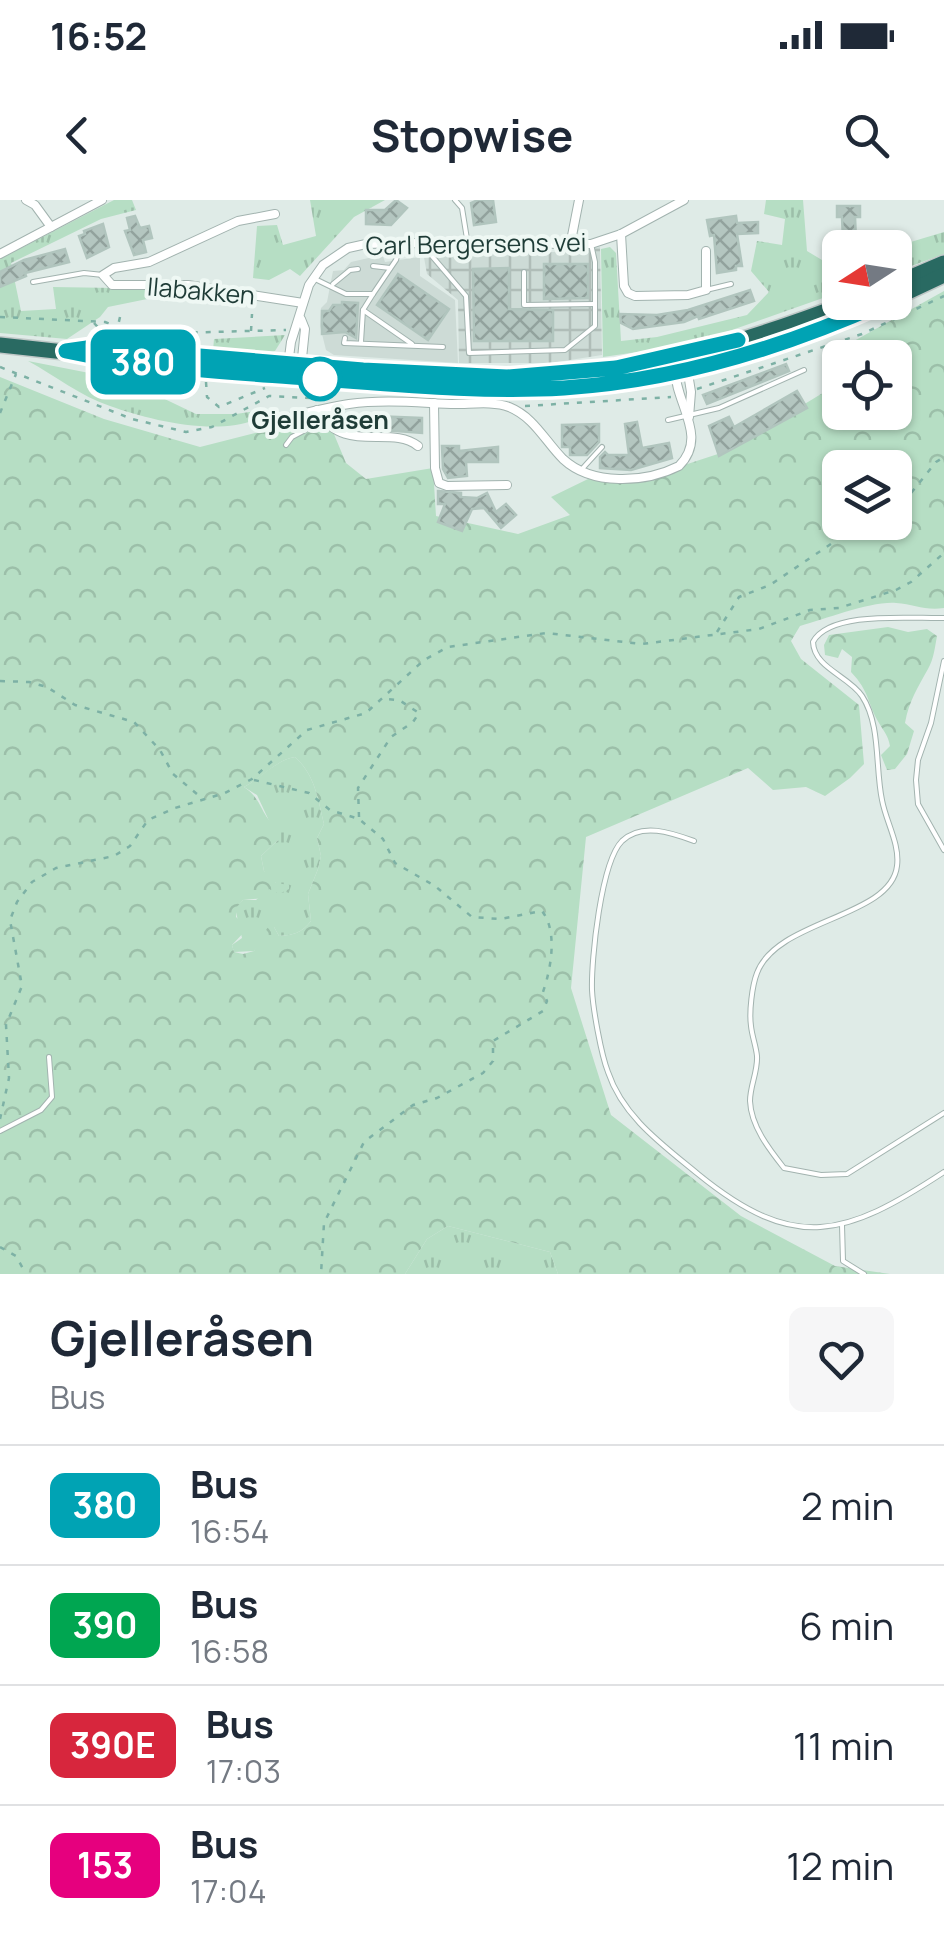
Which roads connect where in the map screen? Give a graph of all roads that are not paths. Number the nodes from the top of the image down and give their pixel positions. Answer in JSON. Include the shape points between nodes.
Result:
{"nodes":[{"id":1,"x":26,"y":200,"type":"edge"},
{"id":2,"x":102,"y":200,"type":"edge"},
{"id":3,"x":455,"y":200,"type":"edge"},
{"id":4,"x":579,"y":200,"type":"edge"},
{"id":5,"x":684,"y":200,"type":"edge"},
{"id":6,"x":275,"y":214,"type":"dead end"},
{"id":7,"x":51,"y":226,"type":"junction"},
{"id":8,"x":621,"y":234,"type":"junction"},
{"id":9,"x":400,"y":243,"type":"junction"},
{"id":10,"x":428,"y":244,"type":"junction"},
{"id":11,"x":468,"y":244,"type":"junction"},
{"id":12,"x":590,"y":244,"type":"junction"},
{"id":13,"x":570,"y":246,"type":"junction"},
{"id":14,"x":706,"y":251,"type":"dead end"},
{"id":15,"x":0,"y":254,"type":"edge"},
{"id":16,"x":944,"y":263,"type":"edge"},
{"id":17,"x":376,"y":265,"type":"dead end"},
{"id":18,"x":390,"y":268,"type":"junction"},
{"id":19,"x":358,"y":269,"type":"dead end"},
{"id":20,"x":524,"y":272,"type":"dead end"},
{"id":21,"x":104,"y":275,"type":"junction"},
{"id":22,"x":944,"y":275,"type":"edge"},
{"id":23,"x":912,"y":277,"type":"edge"},
{"id":24,"x":313,"y":278,"type":"junction"},
{"id":25,"x":33,"y":282,"type":"dead end"},
{"id":26,"x":731,"y":284,"type":"dead end"},
{"id":27,"x":332,"y":285,"type":"junction"},
{"id":28,"x":706,"y":290,"type":"junction"},
{"id":29,"x":912,"y":290,"type":"edge"},
{"id":30,"x":346,"y":294,"type":"junction"},
{"id":31,"x":372,"y":294,"type":"junction"},
{"id":32,"x":346,"y":302,"type":"dead end"},
{"id":33,"x":303,"y":304,"type":"junction"},
{"id":34,"x":595,"y":304,"type":"junction"},
{"id":35,"x":362,"y":310,"type":"junction"},
{"id":36,"x":822,"y":312,"type":"edge"},
{"id":37,"x":301,"y":319,"type":"junction"},
{"id":38,"x":841,"y":320,"type":"edge"},
{"id":39,"x":344,"y":338,"type":"dead end"},
{"id":40,"x":361,"y":344,"type":"junction"},
{"id":41,"x":0,"y":346,"type":"edge"},
{"id":42,"x":414,"y":346,"type":"junction"},
{"id":43,"x":443,"y":347,"type":"dead end"},
{"id":44,"x":680,"y":366,"type":"junction"},
{"id":45,"x":294,"y":368,"type":"junction"},
{"id":46,"x":804,"y":370,"type":"dead end"},
{"id":47,"x":434,"y":403,"type":"junction"},
{"id":48,"x":317,"y":410,"type":"junction"},
{"id":49,"x":689,"y":417,"type":"junction"},
{"id":50,"x":324,"y":420,"type":"junction"},
{"id":51,"x":668,"y":420,"type":"dead end"},
{"id":52,"x":267,"y":424,"type":"dead end"},
{"id":53,"x":286,"y":445,"type":"dead end"},
{"id":54,"x":418,"y":446,"type":"dead end"},
{"id":55,"x":602,"y":446,"type":"dead end"},
{"id":56,"x":580,"y":470,"type":"junction"},
{"id":57,"x":507,"y":485,"type":"dead end"},
{"id":58,"x":944,"y":618,"type":"edge"},
{"id":59,"x":944,"y":661,"type":"edge"},
{"id":60,"x":694,"y":841,"type":"dead end"},
{"id":61,"x":944,"y":850,"type":"edge"},
{"id":62,"x":49,"y":1057,"type":"dead end"},
{"id":63,"x":944,"y":1113,"type":"edge"},
{"id":64,"x":0,"y":1132,"type":"edge"},
{"id":65,"x":944,"y":1172,"type":"edge"},
{"id":66,"x":842,"y":1225,"type":"junction"},
{"id":67,"x":864,"y":1274,"type":"edge"}],
"edges":[{"from":1,"to":7,"type":"street"},
{"from":2,"to":7,"type":"street"},
{"from":3,"to":11,"type":"lane"},
{"from":4,"to":13,"type":"street"},
{"from":5,"to":8,"type":"street","name":"Carl Bergersens vei"},
{"from":6,"to":21,"type":"street","name":"Ilabakken","via":[[238,221]]},
{"from":7,"to":15,"type":"street"},
{"from":8,"to":12,"type":"street","name":"Carl Bergersens vei"},
{"from":8,"to":28,"type":"street","via":[[628,293]]},
{"from":9,"to":10,"type":"street","name":"Carl Bergersens vei"},
{"from":9,"to":18,"type":"lane"},
{"from":9,"to":24,"type":"street","name":"Carl Bergersens vei","via":[[348,248]]},
{"from":10,"to":11,"type":"street","name":"Carl Bergersens vei"},
{"from":10,"to":34,"type":"lane","via":[[466,296],[469,353],[565,350],[595,326]]},
{"from":11,"to":13,"type":"street","name":"Carl Bergersens vei"},
{"from":12,"to":13,"type":"street","name":"Carl Bergersens vei"},
{"from":12,"to":34,"type":"lane"},
{"from":14,"to":28,"type":"street"},
{"from":16,"to":23,"type":"highway"},
{"from":17,"to":18,"type":"lane"},
{"from":18,"to":31,"type":"lane"},
{"from":19,"to":27,"type":"lane"},
{"from":20,"to":34,"type":"lane","via":[[524,305]]},
{"from":21,"to":25,"type":"lane","name":"Ilabakken"},
{"from":21,"to":33,"type":"street","name":"Ilabakken","via":[[112,285],[188,285]]},
{"from":22,"to":29,"type":"highway"},
{"from":24,"to":27,"type":"lane"},
{"from":24,"to":33,"type":"street"},
{"from":26,"to":28,"type":"lane"},
{"from":27,"to":30,"type":"lane"},
{"from":30,"to":31,"type":"lane"},
{"from":30,"to":32,"type":"lane"},
{"from":31,"to":35,"type":"lane"},
{"from":33,"to":37,"type":"street"},
{"from":35,"to":40,"type":"lane"},
{"from":35,"to":42,"type":"lane"},
{"from":36,"to":44,"type":"highway"},
{"from":37,"to":45,"type":"street","via":[[294,330]]},
{"from":37,"to":45,"type":"street","via":[[305,329]]},
{"from":38,"to":44,"type":"highway","via":[[782,344]]},
{"from":39,"to":40,"type":"lane","via":[[344,344]]},
{"from":40,"to":42,"type":"lane"},
{"from":41,"to":45,"type":"highway"},
{"from":42,"to":43,"type":"lane"},
{"from":44,"to":45,"type":"highway","via":[[605,384],[539,388],[435,386]]},
{"from":44,"to":49,"type":"street"},
{"from":44,"to":49,"type":"street","via":[[680,403]]},
{"from":46,"to":49,"type":"lane"},
{"from":47,"to":48,"type":"street"},
{"from":47,"to":56,"type":"street","via":[[509,407]]},
{"from":47,"to":57,"type":"street","via":[[438,483]]},
{"from":48,"to":50,"type":"street"},
{"from":48,"to":52,"type":"street"},
{"from":49,"to":51,"type":"lane"},
{"from":49,"to":56,"type":"street","via":[[692,446],[673,469],[618,478]]},
{"from":50,"to":53,"type":"lane"},
{"from":50,"to":54,"type":"street","via":[[354,436]]},
{"from":55,"to":56,"type":"lane"},
{"from":58,"to":63,"type":"lane","via":[[882,616],[823,631],[813,642],[819,660],[869,707],[897,872],[888,888],[866,902],[779,944],[757,971],[750,1022],[757,1057],[750,1103],[764,1142],[784,1168],[847,1174]]},
{"from":59,"to":61,"type":"lane","via":[[916,780],[918,804]]},
{"from":60,"to":66,"type":"lane","via":[[663,830],[635,834],[622,842],[606,874],[592,991],[607,1072],[642,1126],[720,1192],[781,1225]]},
{"from":62,"to":64,"type":"lane","via":[[52,1097]]},
{"from":65,"to":66,"type":"lane"},
{"from":66,"to":67,"type":"lane","via":[[844,1261]]}]}
